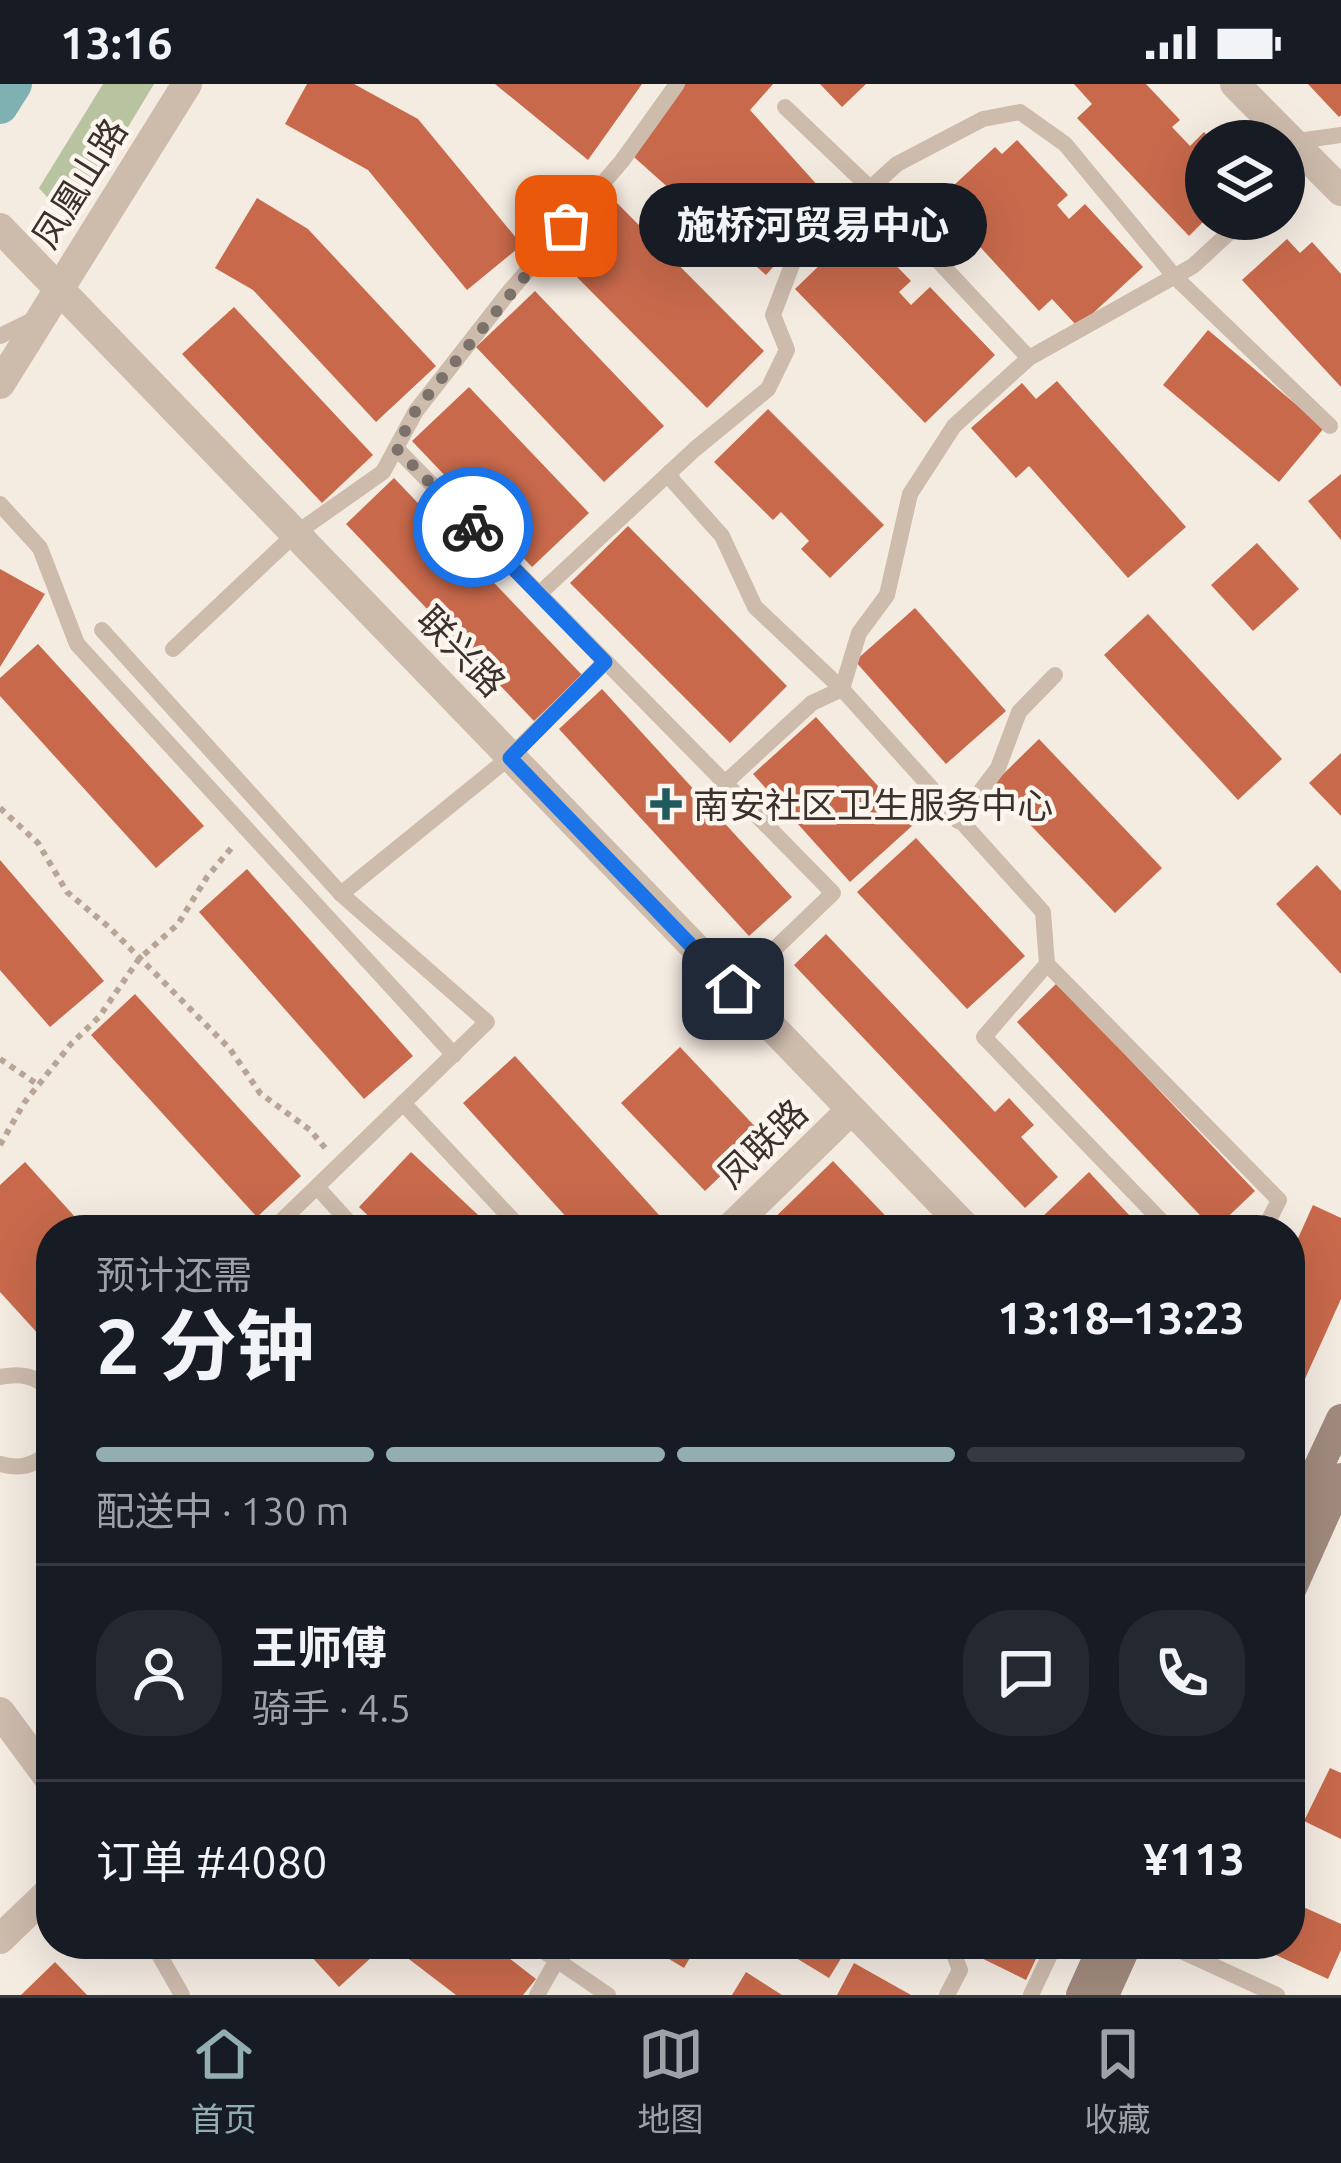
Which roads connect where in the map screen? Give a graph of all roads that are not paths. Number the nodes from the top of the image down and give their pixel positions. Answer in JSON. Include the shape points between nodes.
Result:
{"nodes":[{"id":1,"x":187,"y":84,"type":"edge"},
{"id":2,"x":677,"y":84,"type":"edge"},
{"id":3,"x":1235,"y":84,"type":"edge"},
{"id":4,"x":785,"y":107,"type":"dead end"},
{"id":5,"x":1265,"y":120,"type":"edge"},
{"id":6,"x":1341,"y":135,"type":"edge"},
{"id":7,"x":1305,"y":143,"type":"edge"},
{"id":8,"x":1305,"y":161,"type":"edge"},
{"id":9,"x":870,"y":188,"type":"junction"},
{"id":10,"x":1341,"y":191,"type":"edge"},
{"id":11,"x":3,"y":231,"type":"edge"},
{"id":12,"x":1221,"y":240,"type":"edge"},
{"id":13,"x":1175,"y":277,"type":"junction"},
{"id":14,"x":51,"y":302,"type":"junction"},
{"id":15,"x":0,"y":336,"type":"edge"},
{"id":16,"x":1029,"y":358,"type":"junction"},
{"id":17,"x":0,"y":384,"type":"edge"},
{"id":18,"x":1330,"y":426,"type":"dead end"},
{"id":19,"x":396,"y":448,"type":"junction"},
{"id":20,"x":670,"y":472,"type":"junction"},
{"id":21,"x":0,"y":504,"type":"edge"},
{"id":22,"x":295,"y":534,"type":"junction"},
{"id":23,"x":539,"y":594,"type":"junction"},
{"id":24,"x":101,"y":630,"type":"dead end"},
{"id":25,"x":173,"y":649,"type":"dead end"},
{"id":26,"x":605,"y":662,"type":"junction"},
{"id":27,"x":1055,"y":675,"type":"dead end"},
{"id":28,"x":842,"y":689,"type":"junction"},
{"id":29,"x":510,"y":758,"type":"junction"},
{"id":30,"x":724,"y":783,"type":"junction"},
{"id":31,"x":958,"y":821,"type":"junction"},
{"id":32,"x":341,"y":894,"type":"junction"},
{"id":33,"x":1047,"y":964,"type":"junction"},
{"id":34,"x":733,"y":989,"type":"junction"},
{"id":35,"x":454,"y":1054,"type":"junction"},
{"id":36,"x":403,"y":1103,"type":"junction"},
{"id":37,"x":850,"y":1111,"type":"junction"},
{"id":38,"x":316,"y":1187,"type":"junction"},
{"id":39,"x":287,"y":1215,"type":"edge"},
{"id":40,"x":342,"y":1215,"type":"edge"},
{"id":41,"x":508,"y":1215,"type":"edge"},
{"id":42,"x":743,"y":1215,"type":"edge"},
{"id":43,"x":953,"y":1215,"type":"edge"},
{"id":44,"x":1156,"y":1215,"type":"edge"},
{"id":45,"x":1272,"y":1215,"type":"edge"},
{"id":46,"x":0,"y":1376,"type":"edge"},
{"id":47,"x":36,"y":1380,"type":"edge"},
{"id":48,"x":1341,"y":1419,"type":"edge"},
{"id":49,"x":36,"y":1462,"type":"edge"},
{"id":50,"x":0,"y":1464,"type":"edge"},
{"id":51,"x":1341,"y":1478,"type":"edge"},
{"id":52,"x":1305,"y":1496,"type":"edge"},
{"id":53,"x":1305,"y":1549,"type":"edge"},
{"id":54,"x":0,"y":1712,"type":"edge"},
{"id":55,"x":36,"y":1761,"type":"edge"},
{"id":56,"x":36,"y":1904,"type":"edge"},
{"id":57,"x":0,"y":1939,"type":"edge"},
{"id":58,"x":162,"y":1959,"type":"edge"},
{"id":59,"x":956,"y":1959,"type":"edge"},
{"id":60,"x":1047,"y":1959,"type":"edge"},
{"id":61,"x":1097,"y":1959,"type":"edge"},
{"id":62,"x":1120,"y":1959,"type":"edge"},
{"id":63,"x":1199,"y":1959,"type":"edge"},
{"id":64,"x":556,"y":1960,"type":"joint"},
{"id":65,"x":182,"y":1995,"type":"edge"},
{"id":66,"x":538,"y":1995,"type":"edge"},
{"id":67,"x":608,"y":1995,"type":"edge"},
{"id":68,"x":947,"y":1995,"type":"edge"},
{"id":69,"x":1030,"y":1995,"type":"edge"},
{"id":70,"x":1081,"y":1995,"type":"edge"},
{"id":71,"x":1104,"y":1995,"type":"edge"},
{"id":72,"x":1277,"y":1995,"type":"edge"}],
"edges":[{"from":1,"to":14,"type":"street","name":"凤凰山路"},
{"from":2,"to":19,"type":"lane","via":[[416,410]]},
{"from":3,"to":5,"type":"street"},
{"from":4,"to":9,"type":"lane"},
{"from":6,"to":7,"type":"lane"},
{"from":8,"to":10,"type":"street"},
{"from":9,"to":13,"type":"lane","via":[[897,164],[982,119],[1020,112],[1065,144]]},
{"from":9,"to":16,"type":"lane"},
{"from":9,"to":20,"type":"lane","via":[[795,257],[773,315],[787,350],[768,388]]},
{"from":11,"to":14,"type":"street","name":"联兴路"},
{"from":12,"to":13,"type":"lane"},
{"from":13,"to":16,"type":"lane"},
{"from":13,"to":18,"type":"lane"},
{"from":14,"to":15,"type":"lane"},
{"from":14,"to":17,"type":"street","name":"凤凰山路"},
{"from":14,"to":22,"type":"street","name":"联兴路"},
{"from":16,"to":28,"type":"lane","via":[[954,426],[910,494],[887,596],[859,633]]},
{"from":19,"to":22,"type":"lane","via":[[382,472]]},
{"from":19,"to":23,"type":"lane"},
{"from":20,"to":23,"type":"lane"},
{"from":20,"to":28,"type":"lane","via":[[722,536],[755,607]]},
{"from":21,"to":35,"type":"lane","via":[[40,548],[77,644]]},
{"from":22,"to":25,"type":"lane"},
{"from":22,"to":29,"type":"street","name":"联兴路"},
{"from":23,"to":26,"type":"lane"},
{"from":24,"to":32,"type":"lane"},
{"from":26,"to":29,"type":"lane"},
{"from":26,"to":30,"type":"lane"},
{"from":27,"to":31,"type":"lane","via":[[1019,712],[998,768]]},
{"from":28,"to":30,"type":"lane","via":[[812,703]]},
{"from":28,"to":31,"type":"lane"},
{"from":29,"to":32,"type":"lane"},
{"from":29,"to":34,"type":"street","name":"联兴路"},
{"from":30,"to":34,"type":"lane","via":[[833,893]]},
{"from":31,"to":33,"type":"lane","via":[[1043,913]]},
{"from":32,"to":35,"type":"lane","via":[[487,1022]]},
{"from":33,"to":44,"type":"lane","via":[[984,1036]]},
{"from":33,"to":45,"type":"lane","via":[[1280,1201]]},
{"from":34,"to":37,"type":"street","name":"联兴路"},
{"from":35,"to":36,"type":"lane"},
{"from":36,"to":38,"type":"lane"},
{"from":36,"to":41,"type":"lane"},
{"from":37,"to":42,"type":"street","name":"凤联路"},
{"from":37,"to":43,"type":"street","name":"联兴路"},
{"from":38,"to":39,"type":"lane"},
{"from":38,"to":40,"type":"lane"},
{"from":46,"to":47,"type":"lane"},
{"from":48,"to":52,"type":"main road"},
{"from":49,"to":50,"type":"lane"},
{"from":51,"to":53,"type":"main road"},
{"from":54,"to":55,"type":"street"},
{"from":56,"to":57,"type":"street"},
{"from":58,"to":65,"type":"lane"},
{"from":59,"to":68,"type":"lane","via":[[960,1970]]},
{"from":60,"to":69,"type":"lane"},
{"from":61,"to":70,"type":"main road"},
{"from":62,"to":71,"type":"main road"},
{"from":63,"to":72,"type":"lane"},
{"from":64,"to":66,"type":"lane"},
{"from":64,"to":67,"type":"lane"}]}
